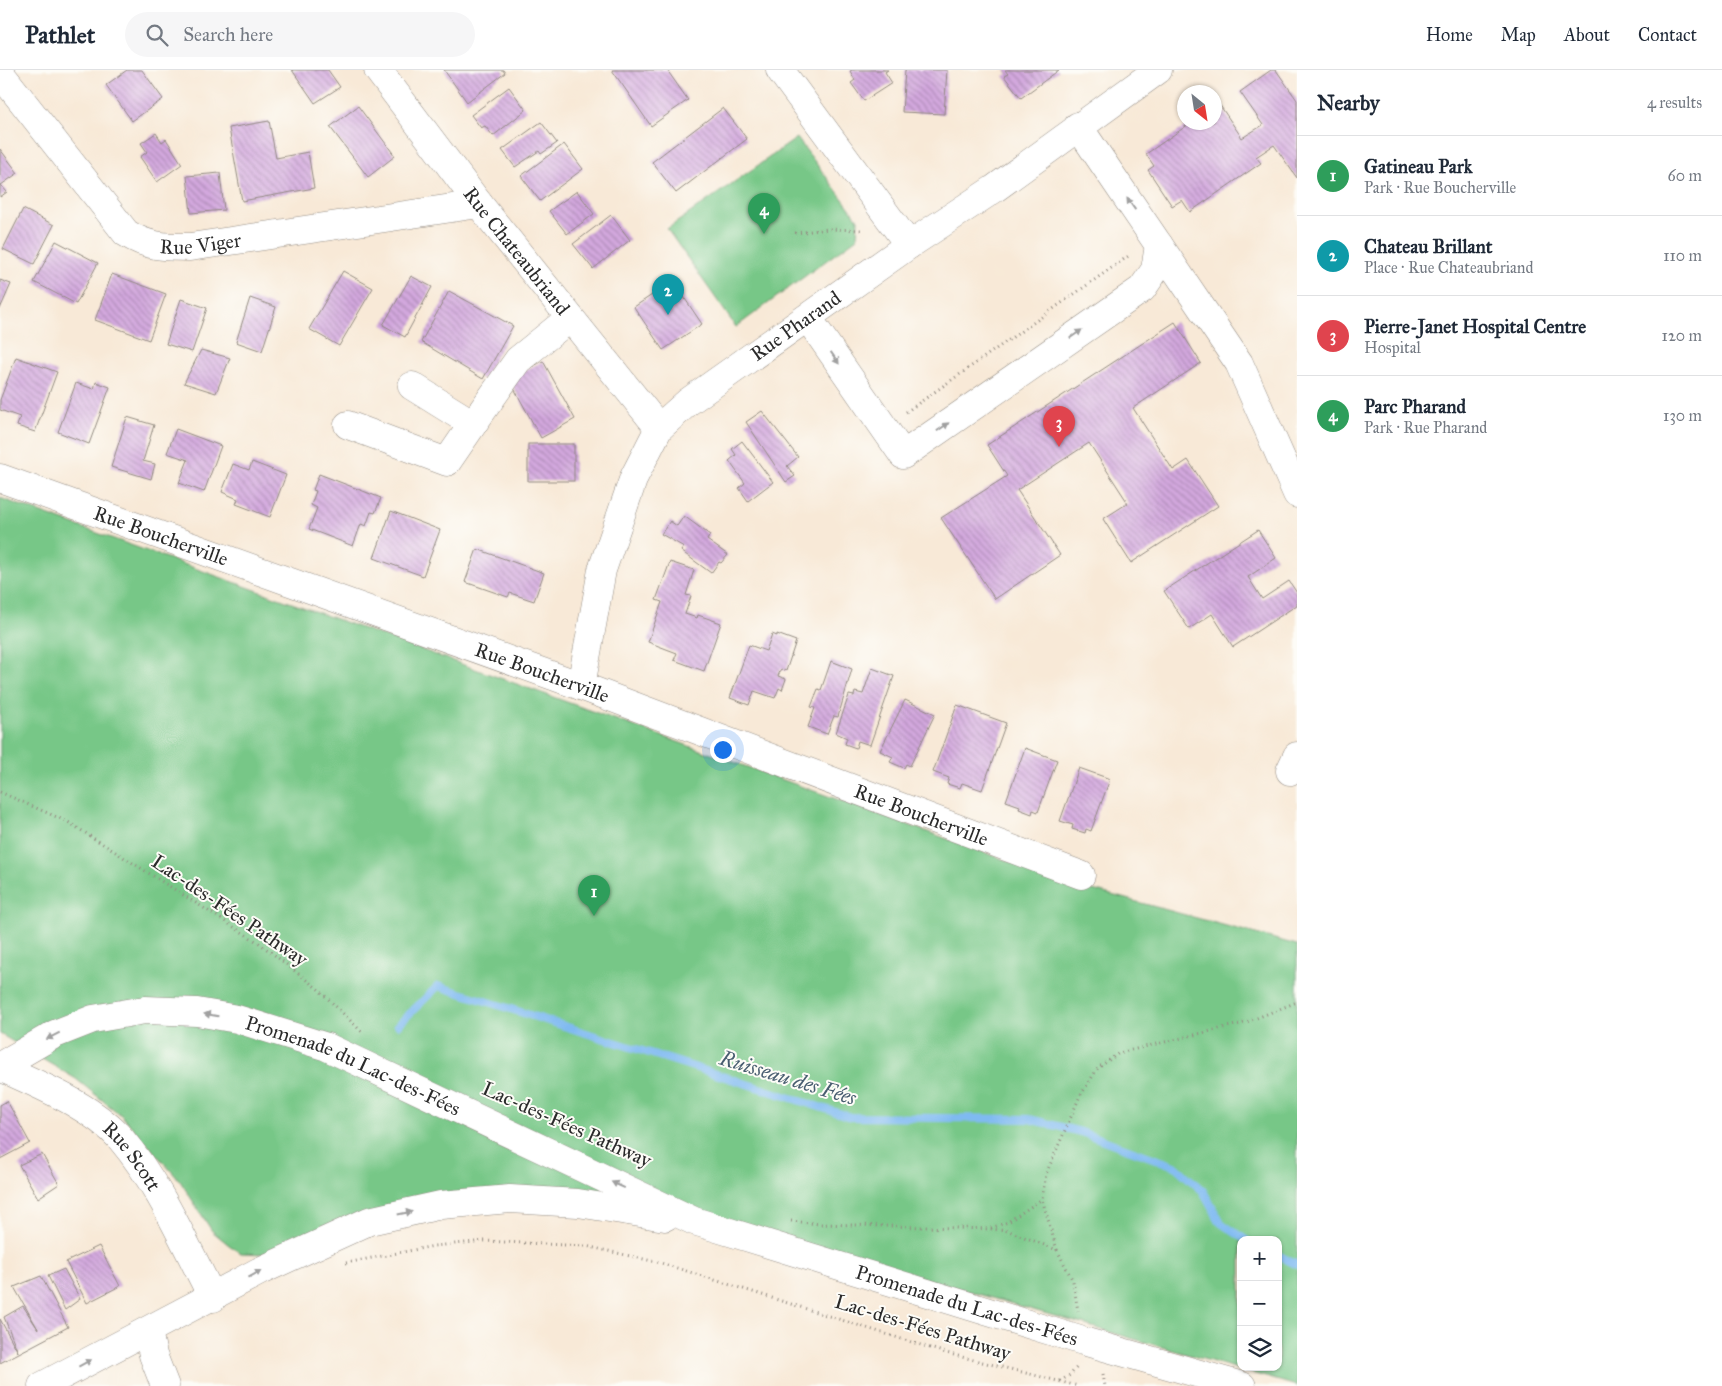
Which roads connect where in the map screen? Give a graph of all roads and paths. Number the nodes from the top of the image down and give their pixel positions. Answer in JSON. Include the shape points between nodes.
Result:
{"nodes":[{"id":1,"x":378,"y":70,"type":"edge"},
{"id":2,"x":780,"y":70,"type":"edge"},
{"id":3,"x":0,"y":73,"type":"edge"},
{"id":4,"x":1146,"y":73,"type":"edge"},
{"id":5,"x":1078,"y":126,"type":"junction"},
{"id":6,"x":479,"y":204,"type":"junction"},
{"id":7,"x":872,"y":230,"type":"dead end"},
{"id":8,"x":795,"y":233,"type":"dead end"},
{"id":9,"x":1159,"y":244,"type":"junction"},
{"id":10,"x":908,"y":245,"type":"junction"},
{"id":11,"x":1132,"y":253,"type":"dead end"},
{"id":12,"x":570,"y":318,"type":"junction"},
{"id":13,"x":808,"y":318,"type":"junction"},
{"id":14,"x":412,"y":386,"type":"dead end"},
{"id":15,"x":905,"y":413,"type":"dead end"},
{"id":16,"x":348,"y":424,"type":"dead end"},
{"id":17,"x":473,"y":424,"type":"junction"},
{"id":18,"x":659,"y":428,"type":"junction"},
{"id":19,"x":0,"y":478,"type":"edge"},
{"id":20,"x":1297,"y":494,"type":"edge"},
{"id":21,"x":581,"y":686,"type":"junction"},
{"id":22,"x":0,"y":792,"type":"edge"},
{"id":23,"x":1081,"y":875,"type":"dead end"},
{"id":24,"x":1297,"y":1002,"type":"edge"},
{"id":25,"x":366,"y":1036,"type":"dead end"},
{"id":26,"x":0,"y":1066,"type":"edge"},
{"id":27,"x":1042,"y":1199,"type":"junction"},
{"id":28,"x":694,"y":1221,"type":"junction"},
{"id":29,"x":790,"y":1221,"type":"dead end"},
{"id":30,"x":991,"y":1229,"type":"junction"},
{"id":31,"x":1057,"y":1250,"type":"junction"},
{"id":32,"x":340,"y":1264,"type":"dead end"},
{"id":33,"x":213,"y":1298,"type":"junction"},
{"id":34,"x":148,"y":1331,"type":"junction"},
{"id":35,"x":1083,"y":1341,"type":"junction"},
{"id":36,"x":42,"y":1386,"type":"edge"},
{"id":37,"x":165,"y":1386,"type":"edge"},
{"id":38,"x":1078,"y":1386,"type":"edge"},
{"id":39,"x":1105,"y":1386,"type":"edge"},
{"id":40,"x":1242,"y":1386,"type":"edge"}],
"edges":[{"from":1,"to":6,"type":"street","name":"Rue Chateaubriand"},
{"from":2,"to":10,"type":"street"},
{"from":3,"to":6,"type":"street","name":"Rue Viger","via":[[126,233],[141,243],[190,247]]},
{"from":4,"to":5,"type":"street","name":"Rue Pharand"},
{"from":9,"to":5,"type":"street","one_way":true},
{"from":5,"to":10,"type":"street","name":"Rue Pharand","via":[[994,189]]},
{"from":6,"to":12,"type":"street","name":"Rue Chateaubriand"},
{"from":7,"to":8,"type":"path","via":[[828,229]]},
{"from":13,"to":9,"type":"street","one_way":true,"via":[[903,455],[1142,289],[1155,270]]},
{"from":9,"to":20,"type":"street","via":[[1239,363]]},
{"from":10,"to":13,"type":"street","name":"Rue Pharand"},
{"from":11,"to":15,"type":"path"},
{"from":12,"to":17,"type":"street","via":[[518,360]]},
{"from":12,"to":18,"type":"street","name":"Rue Chateaubriand"},
{"from":13,"to":18,"type":"street","name":"Rue Pharand","via":[[688,402]]},
{"from":14,"to":17,"type":"street"},
{"from":16,"to":17,"type":"street","via":[[447,462]]},
{"from":18,"to":21,"type":"street","name":"Rue Pharand","via":[[634,477],[602,570]]},
{"from":19,"to":21,"type":"street","name":"Rue Boucherville"},
{"from":21,"to":23,"type":"street","name":"Rue Boucherville"},
{"from":22,"to":25,"type":"path","name":"Lac-des-Fées Pathway","via":[[68,822],[259,943],[318,988]]},
{"from":24,"to":27,"type":"path","via":[[1244,1023],[1120,1053],[1098,1068],[1080,1096],[1046,1174]]},
{"from":28,"to":26,"type":"street","name":"Promenade du Lac-des-Fées","one_way":true,"via":[[327,1047],[237,1019],[196,1012],[145,1010],[94,1019],[55,1034]]},
{"from":26,"to":33,"type":"street","name":"Rue Scott","via":[[72,1102],[120,1139],[166,1208]]},
{"from":27,"to":30,"type":"path","via":[[1008,1222]]},
{"from":27,"to":31,"type":"path"},
{"from":33,"to":28,"type":"street","name":"Promenade du Lac-des-Fées","one_way":true,"via":[[260,1271],[369,1221],[441,1205],[520,1200],[578,1203]]},
{"from":28,"to":35,"type":"street","name":"Promenade du Lac-des-Fées"},
{"from":29,"to":30,"type":"path"},
{"from":30,"to":31,"type":"path","via":[[1009,1231]]},
{"from":31,"to":35,"type":"path","via":[[1073,1281]]},
{"from":32,"to":38,"type":"path","name":"Lac-des-Fées Pathway","via":[[415,1249],[485,1241],[586,1246],[661,1263],[946,1353]]},
{"from":33,"to":34,"type":"street","name":"Promenade du Lac-des-Fées"},
{"from":36,"to":34,"type":"street","name":"Promenade du Lac-des-Fées","one_way":true},
{"from":34,"to":37,"type":"street"},
{"from":35,"to":39,"type":"path","via":[[1101,1370]]},
{"from":35,"to":40,"type":"street","name":"Promenade du Lac-des-Fées"}]}
